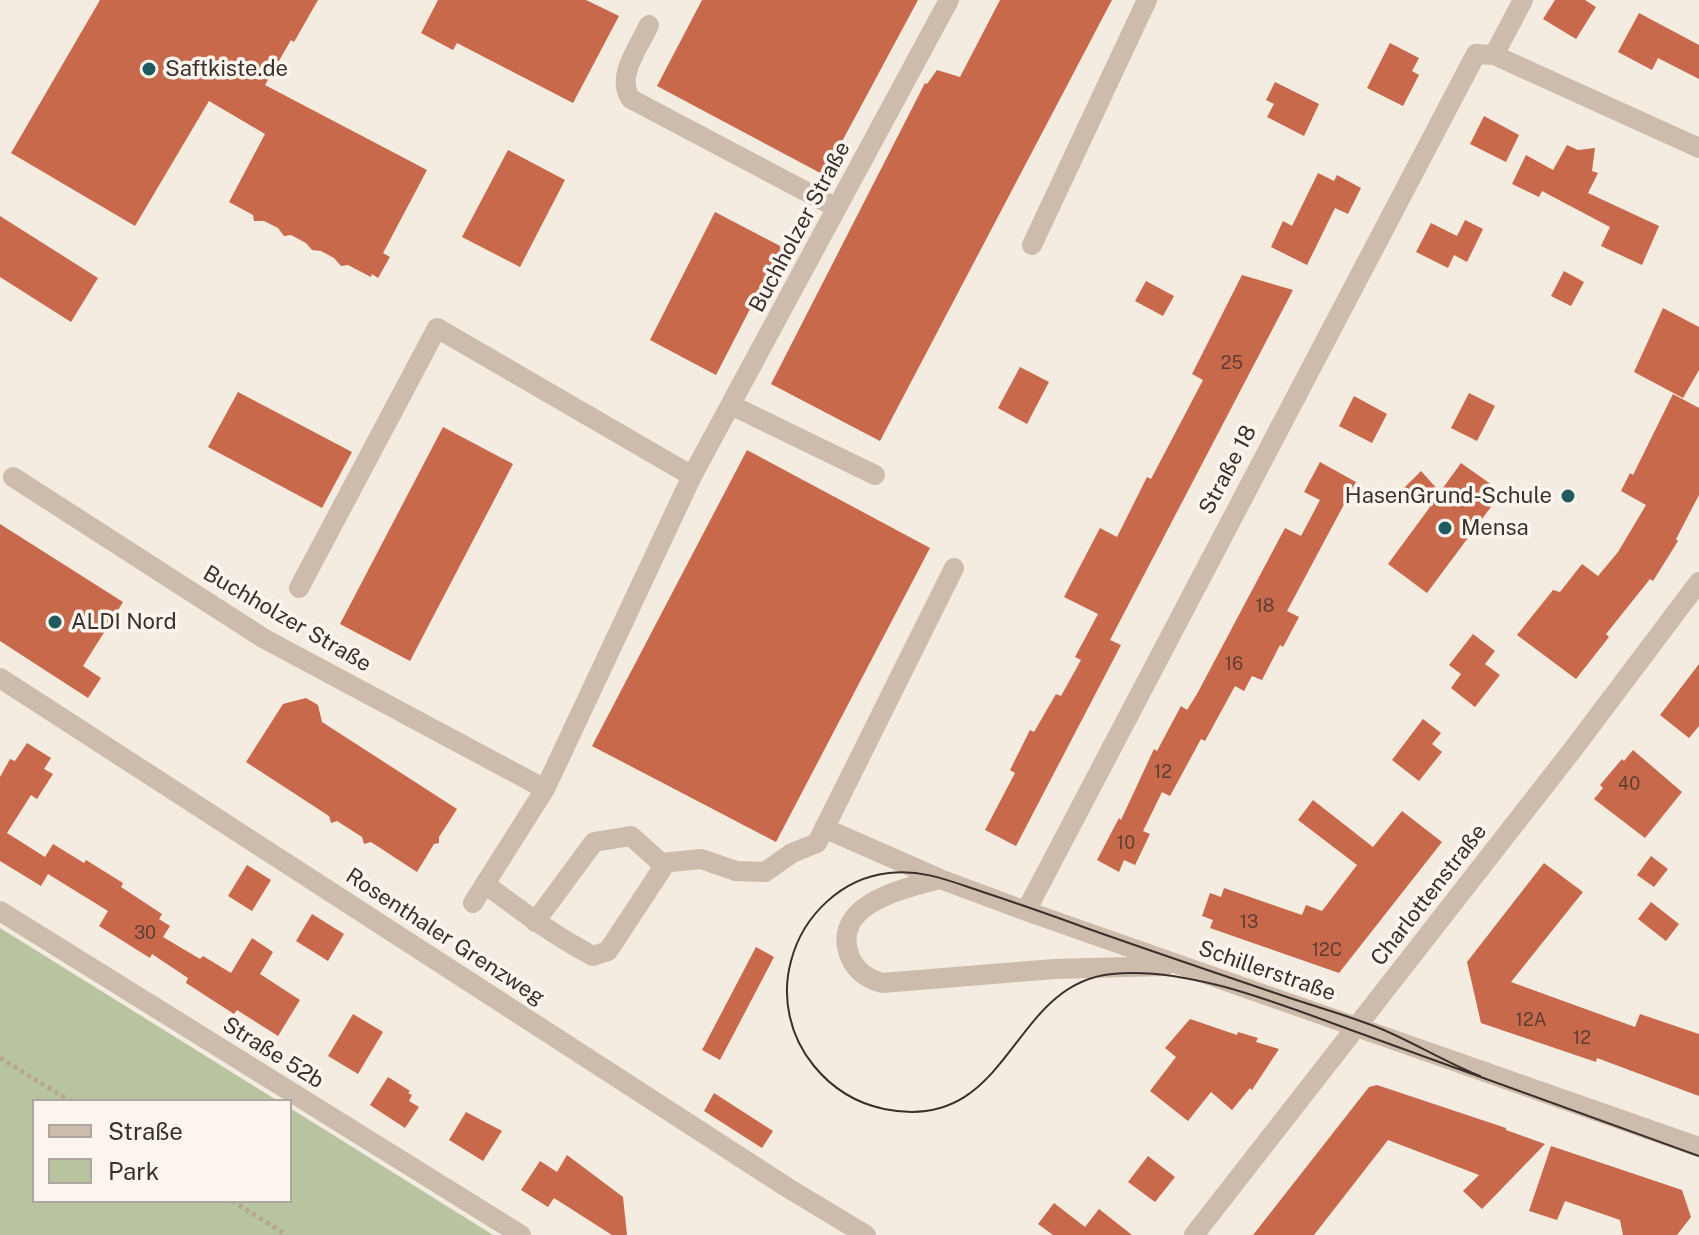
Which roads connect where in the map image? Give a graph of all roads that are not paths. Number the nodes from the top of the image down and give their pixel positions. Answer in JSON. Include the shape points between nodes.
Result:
{"nodes":[{"id":1,"x":949,"y":0,"type":"edge"},
{"id":2,"x":1147,"y":0,"type":"edge"},
{"id":3,"x":1523,"y":0,"type":"edge"},
{"id":4,"x":649,"y":25,"type":"dead end"},
{"id":5,"x":1485,"y":55,"type":"junction"},
{"id":6,"x":1699,"y":148,"type":"edge"},
{"id":7,"x":837,"y":208,"type":"junction"},
{"id":8,"x":1032,"y":245,"type":"dead end"},
{"id":9,"x":731,"y":405,"type":"junction"},
{"id":10,"x":875,"y":475,"type":"dead end"},
{"id":11,"x":692,"y":476,"type":"junction"},
{"id":12,"x":13,"y":477,"type":"dead end"},
{"id":13,"x":954,"y":568,"type":"dead end"},
{"id":14,"x":1699,"y":582,"type":"edge"},
{"id":15,"x":299,"y":588,"type":"dead end"},
{"id":16,"x":0,"y":678,"type":"edge"},
{"id":17,"x":545,"y":789,"type":"junction"},
{"id":18,"x":824,"y":828,"type":"junction"},
{"id":19,"x":661,"y":863,"type":"junction"},
{"id":20,"x":940,"y":879,"type":"junction"},
{"id":21,"x":485,"y":884,"type":"junction"},
{"id":22,"x":473,"y":903,"type":"dead end"},
{"id":23,"x":0,"y":911,"type":"edge"},
{"id":24,"x":1026,"y":911,"type":"junction"},
{"id":25,"x":535,"y":922,"type":"junction"},
{"id":26,"x":1177,"y":965,"type":"junction"},
{"id":27,"x":1357,"y":1027,"type":"junction"},
{"id":28,"x":1699,"y":1147,"type":"edge"},
{"id":29,"x":521,"y":1235,"type":"edge"},
{"id":30,"x":866,"y":1235,"type":"edge"},
{"id":31,"x":1194,"y":1235,"type":"edge"}],
"edges":[{"from":1,"to":7,"type":"street","name":"Buchholzer Straße"},
{"from":2,"to":8,"type":"street"},
{"from":3,"to":5,"type":"street","name":"Straße 18"},
{"from":4,"to":7,"type":"street","via":[[624,79],[631,99]]},
{"from":5,"to":6,"type":"street"},
{"from":5,"to":24,"type":"street","name":"Straße 18"},
{"from":7,"to":9,"type":"street","name":"Buchholzer Straße"},
{"from":9,"to":10,"type":"street"},
{"from":9,"to":11,"type":"street","name":"Buchholzer Straße"},
{"from":11,"to":15,"type":"street","via":[[437,328]]},
{"from":11,"to":17,"type":"street","name":"Buchholzer Straße"},
{"from":12,"to":17,"type":"street","name":"Buchholzer Straße","via":[[263,638]]},
{"from":13,"to":18,"type":"street"},
{"from":14,"to":27,"type":"street","name":"Charlottenstraße"},
{"from":16,"to":30,"type":"street","name":"Rosenthaler Grenzweg"},
{"from":17,"to":21,"type":"street","name":"Buchholzer Straße"},
{"from":18,"to":19,"type":"street","via":[[817,843],[765,872],[736,871],[701,859]]},
{"from":18,"to":20,"type":"street","name":"Schillerstraße"},
{"from":19,"to":25,"type":"street","via":[[631,836],[594,842]]},
{"from":19,"to":25,"type":"street","via":[[608,951],[593,956]]},
{"from":20,"to":24,"type":"street","name":"Schillerstraße"},
{"from":20,"to":26,"type":"street","via":[[879,898],[858,913],[846,937],[847,949],[866,977],[882,983]]},
{"from":21,"to":22,"type":"street","name":"Buchholzer Straße"},
{"from":21,"to":25,"type":"street"},
{"from":23,"to":29,"type":"street","name":"Straße 52b"},
{"from":24,"to":26,"type":"street","name":"Schillerstraße"},
{"from":26,"to":27,"type":"street","name":"Schillerstraße"},
{"from":27,"to":28,"type":"street","name":"Schillerstraße"},
{"from":27,"to":31,"type":"street","name":"Charlottenstraße"}]}
